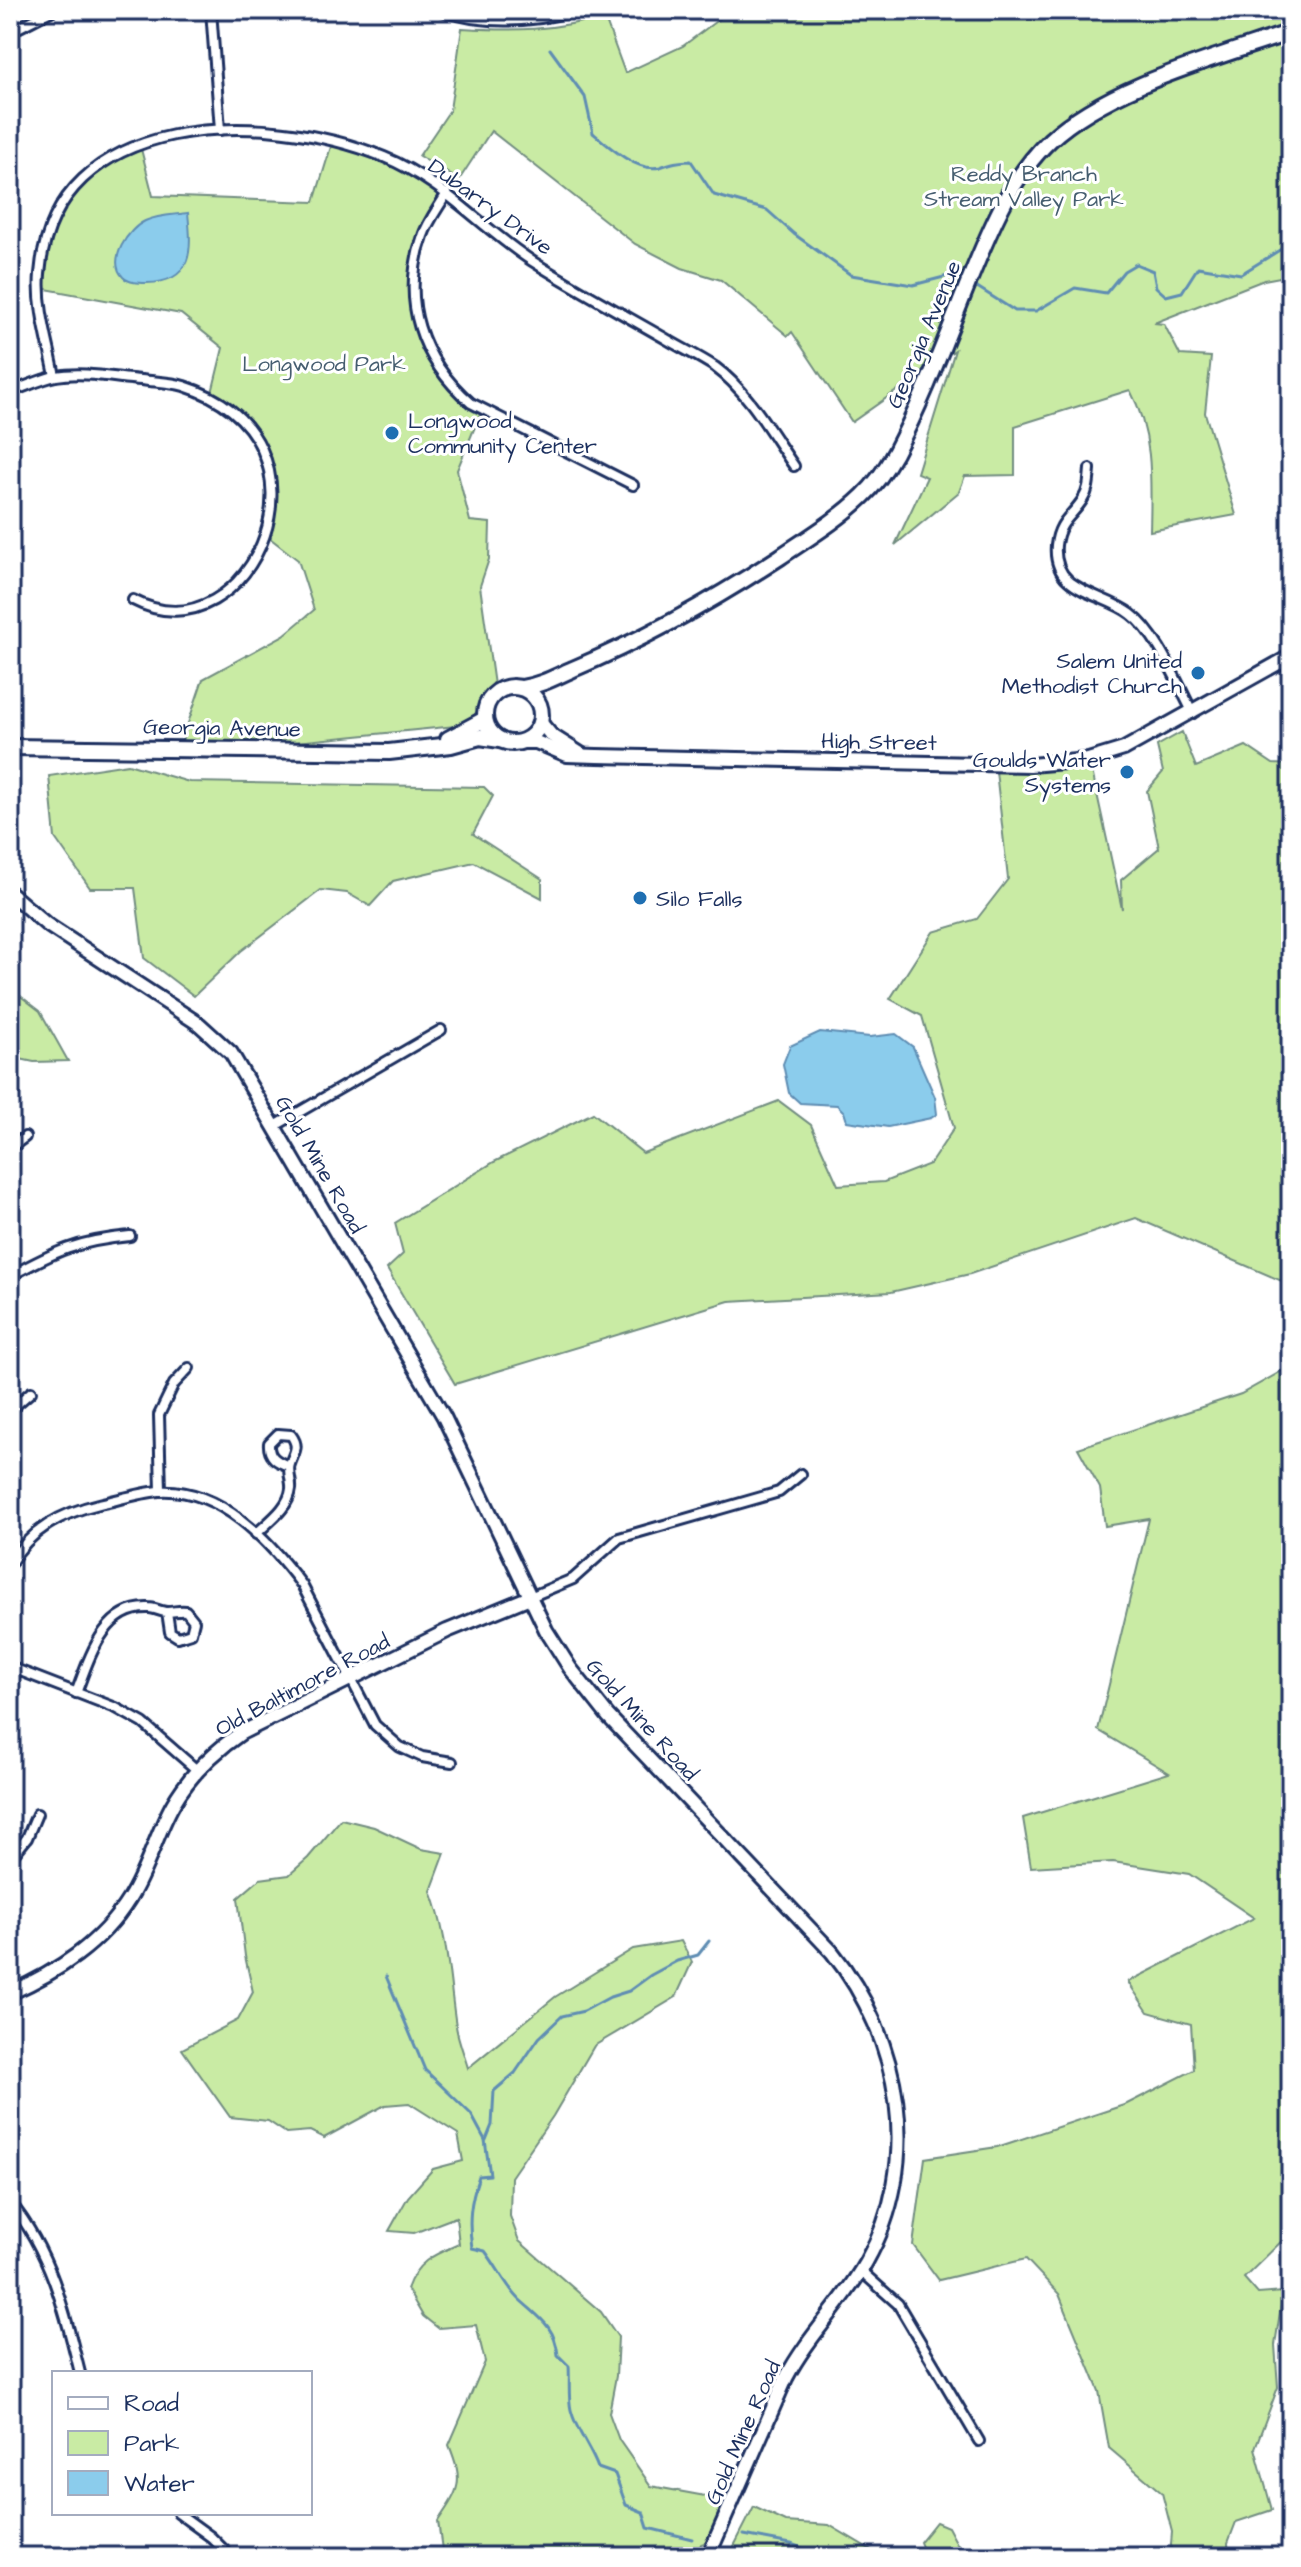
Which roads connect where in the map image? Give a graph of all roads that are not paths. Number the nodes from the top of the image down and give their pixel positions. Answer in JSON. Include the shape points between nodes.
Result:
{"nodes":[{"id":1,"x":53,"y":10,"type":"edge"},
{"id":2,"x":211,"y":10,"type":"edge"},
{"id":3,"x":439,"y":10,"type":"edge"},
{"id":4,"x":577,"y":10,"type":"edge"},
{"id":5,"x":10,"y":32,"type":"edge"},
{"id":6,"x":1291,"y":32,"type":"edge"},
{"id":7,"x":220,"y":130,"type":"junction"},
{"id":8,"x":447,"y":193,"type":"junction"},
{"id":9,"x":55,"y":376,"type":"junction"},
{"id":10,"x":10,"y":392,"type":"edge"},
{"id":11,"x":794,"y":466,"type":"dead end"},
{"id":12,"x":1090,"y":469,"type":"dead end"},
{"id":13,"x":633,"y":485,"type":"dead end"},
{"id":14,"x":133,"y":600,"type":"dead end"},
{"id":15,"x":1291,"y":656,"type":"edge"},
{"id":16,"x":589,"y":664,"type":"junction"},
{"id":17,"x":522,"y":688,"type":"junction"},
{"id":18,"x":539,"y":705,"type":"junction"},
{"id":19,"x":1193,"y":713,"type":"junction"},
{"id":20,"x":485,"y":719,"type":"junction"},
{"id":21,"x":540,"y":722,"type":"junction"},
{"id":22,"x":500,"y":740,"type":"junction"},
{"id":23,"x":520,"y":742,"type":"junction"},
{"id":24,"x":10,"y":747,"type":"edge"},
{"id":25,"x":434,"y":747,"type":"junction"},
{"id":26,"x":584,"y":755,"type":"junction"},
{"id":27,"x":10,"y":893,"type":"edge"},
{"id":28,"x":441,"y":1030,"type":"dead end"},
{"id":29,"x":275,"y":1126,"type":"junction"},
{"id":30,"x":25,"y":1137,"type":"dead end"},
{"id":31,"x":10,"y":1148,"type":"edge"},
{"id":32,"x":130,"y":1236,"type":"dead end"},
{"id":33,"x":10,"y":1276,"type":"edge"},
{"id":34,"x":189,"y":1368,"type":"dead end"},
{"id":35,"x":31,"y":1392,"type":"dead end"},
{"id":36,"x":10,"y":1410,"type":"edge"},
{"id":37,"x":289,"y":1466,"type":"dead end"},
{"id":38,"x":801,"y":1474,"type":"dead end"},
{"id":39,"x":161,"y":1491,"type":"junction"},
{"id":40,"x":256,"y":1534,"type":"junction"},
{"id":41,"x":10,"y":1564,"type":"edge"},
{"id":42,"x":530,"y":1597,"type":"junction"},
{"id":43,"x":167,"y":1612,"type":"dead end"},
{"id":44,"x":10,"y":1667,"type":"edge"},
{"id":45,"x":350,"y":1679,"type":"junction"},
{"id":46,"x":76,"y":1693,"type":"junction"},
{"id":47,"x":452,"y":1762,"type":"dead end"},
{"id":48,"x":198,"y":1771,"type":"junction"},
{"id":49,"x":37,"y":1814,"type":"dead end"},
{"id":50,"x":10,"y":1859,"type":"edge"},
{"id":51,"x":10,"y":1993,"type":"edge"},
{"id":52,"x":10,"y":2202,"type":"edge"},
{"id":53,"x":861,"y":2271,"type":"junction"},
{"id":54,"x":79,"y":2371,"type":"edge"},
{"id":55,"x":979,"y":2441,"type":"dead end"},
{"id":56,"x":181,"y":2515,"type":"edge"},
{"id":57,"x":231,"y":2557,"type":"edge"},
{"id":58,"x":708,"y":2557,"type":"edge"}],
"edges":[{"from":1,"to":5,"type":"street"},
{"from":2,"to":7,"type":"street"},
{"from":3,"to":4,"type":"street","via":[[500,20]]},
{"from":6,"to":16,"type":"main road","name":"Georgia Avenue","via":[[1214,57],[1072,121],[1026,166],[1002,207],[881,475],[823,528],[757,572]]},
{"from":7,"to":8,"type":"street","name":"Dubarry Drive","via":[[274,129],[324,137],[383,157]]},
{"from":7,"to":9,"type":"street","name":"Dubarry Drive","via":[[163,138],[121,152],[88,173],[63,201],[47,235],[40,274]]},
{"from":8,"to":11,"type":"street","name":"Dubarry Drive","via":[[530,259],[716,368],[743,394]]},
{"from":8,"to":13,"type":"street","via":[[423,235],[414,273],[418,328],[435,364],[471,403]]},
{"from":9,"to":10,"type":"street"},
{"from":9,"to":14,"type":"street","via":[[81,374],[182,386],[211,397],[232,410],[255,436],[267,461],[270,522],[250,567],[228,589],[199,606],[178,610]]},
{"from":12,"to":19,"type":"street","via":[[1083,500],[1061,527],[1058,568],[1066,580],[1132,614],[1155,643]]},
{"from":15,"to":19,"type":"street","name":"High Street"},
{"from":16,"to":17,"type":"main road","name":"Georgia Avenue"},
{"from":16,"to":18,"type":"main road","name":"Georgia Avenue"},
{"from":17,"to":18,"type":"main road"},
{"from":17,"to":20,"type":"main road","via":[[498,691],[487,703]]},
{"from":18,"to":21,"type":"main road"},
{"from":19,"to":26,"type":"street","name":"High Street","via":[[1113,753],[1059,764]]},
{"from":20,"to":22,"type":"main road"},
{"from":20,"to":25,"type":"main road","name":"Georgia Avenue"},
{"from":21,"to":23,"type":"main road"},
{"from":21,"to":26,"type":"street","via":[[561,743]]},
{"from":22,"to":23,"type":"main road"},
{"from":22,"to":25,"type":"main road","name":"Georgia Avenue","via":[[480,737]]},
{"from":23,"to":26,"type":"street","name":"High Street"},
{"from":24,"to":25,"type":"main road","name":"Georgia Avenue","via":[[378,752]]},
{"from":27,"to":29,"type":"street","name":"Gold Mine Road","via":[[46,924],[211,1033],[238,1063]]},
{"from":28,"to":29,"type":"street"},
{"from":29,"to":42,"type":"street","name":"Gold Mine Road","via":[[449,1427]]},
{"from":30,"to":31,"type":"street"},
{"from":32,"to":33,"type":"street","via":[[57,1250]]},
{"from":34,"to":39,"type":"street","via":[[174,1384],[159,1415]]},
{"from":35,"to":36,"type":"street"},
{"from":37,"to":40,"type":"street","via":[[291,1490],[283,1507]]},
{"from":38,"to":42,"type":"street","via":[[779,1492],[619,1538],[573,1579]]},
{"from":39,"to":40,"type":"street","via":[[212,1502]]},
{"from":39,"to":41,"type":"street","via":[[55,1519],[27,1541]]},
{"from":40,"to":45,"type":"street","via":[[302,1585]]},
{"from":42,"to":45,"type":"street","name":"Old Baltimore Road"},
{"from":42,"to":53,"type":"street","name":"Gold Mine Road","via":[[587,1692],[832,1952],[870,2009],[894,2080],[898,2143],[887,2212]]},
{"from":43,"to":46,"type":"street","via":[[130,1611],[113,1621],[97,1640]]},
{"from":44,"to":46,"type":"street"},
{"from":45,"to":47,"type":"street","via":[[375,1725],[400,1747]]},
{"from":45,"to":48,"type":"street","name":"Old Baltimore Road","via":[[241,1733]]},
{"from":46,"to":48,"type":"street","via":[[143,1723]]},
{"from":48,"to":51,"type":"street","name":"Old Baltimore Road","via":[[173,1803],[128,1900],[103,1932],[76,1957]]},
{"from":49,"to":50,"type":"street"},
{"from":52,"to":54,"type":"street","via":[[38,2240],[60,2294]]},
{"from":53,"to":55,"type":"street","via":[[898,2304]]},
{"from":53,"to":58,"type":"street","name":"Gold Mine Road","via":[[792,2367]]},
{"from":56,"to":57,"type":"street"}]}
